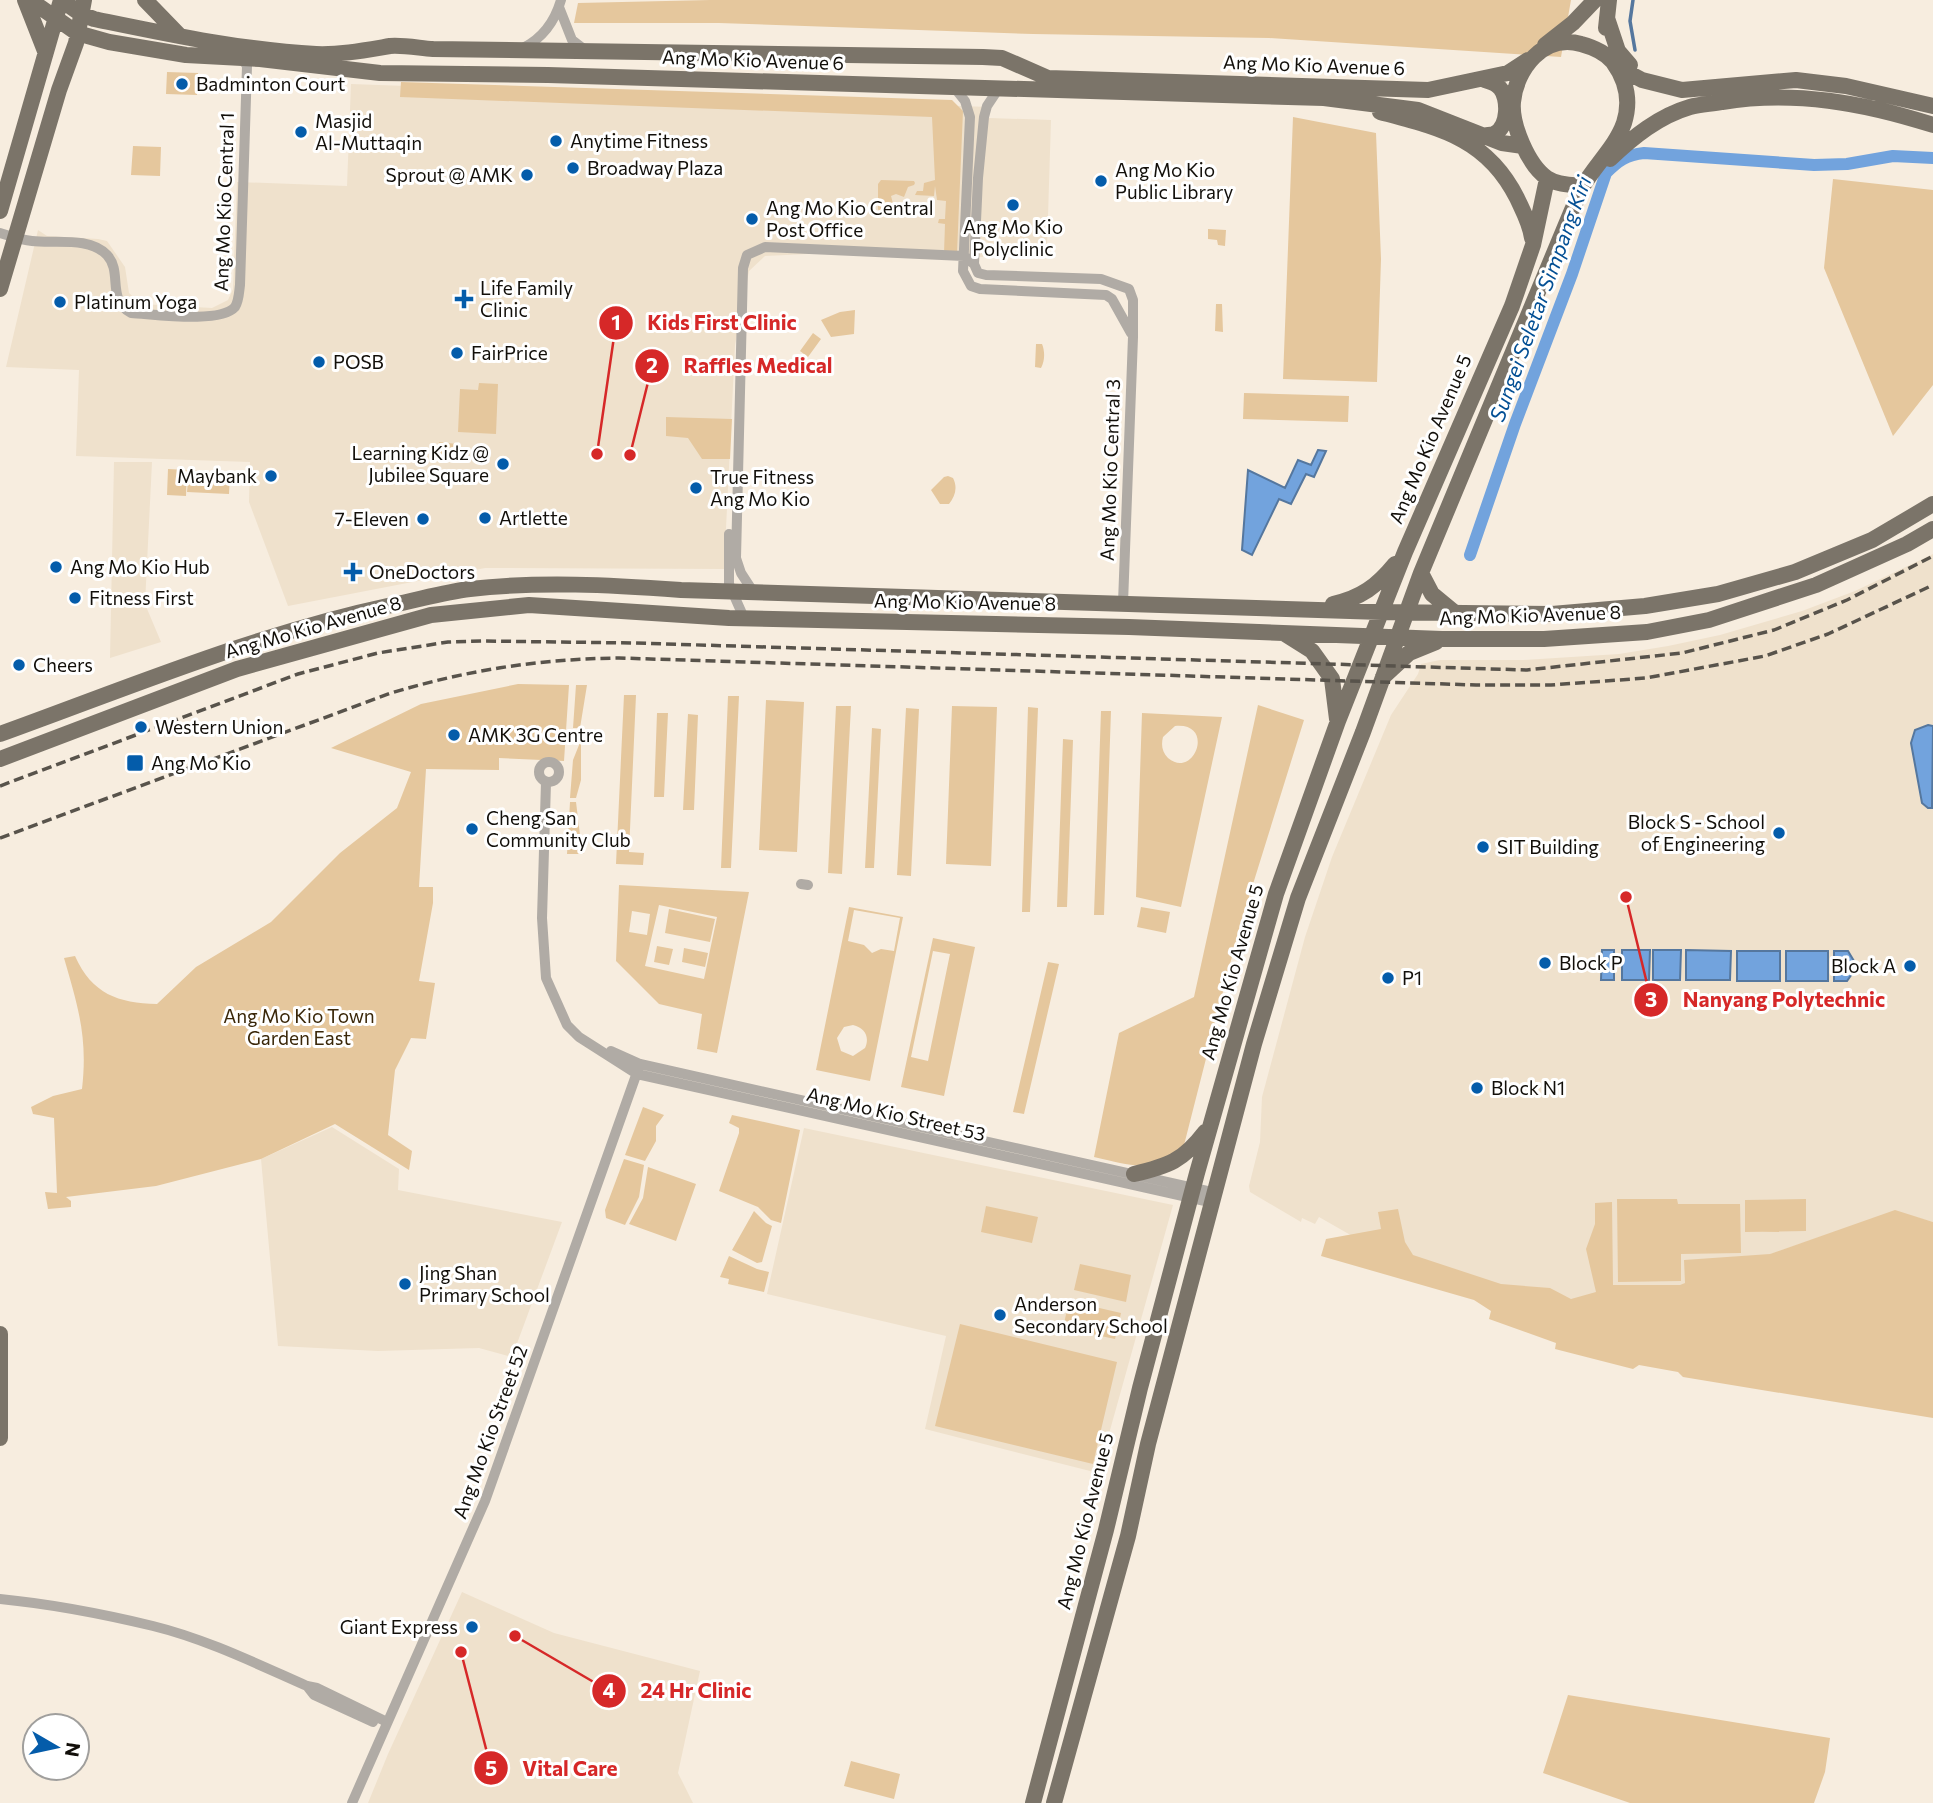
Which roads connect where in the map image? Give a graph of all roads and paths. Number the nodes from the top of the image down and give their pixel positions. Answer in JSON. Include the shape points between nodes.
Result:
{"nodes":[{"id":1,"x":28,"y":0,"type":"edge"},
{"id":2,"x":61,"y":0,"type":"edge"},
{"id":3,"x":145,"y":0,"type":"edge"},
{"id":4,"x":1595,"y":0,"type":"edge"},
{"id":5,"x":1609,"y":0,"type":"edge"},
{"id":6,"x":560,"y":3,"type":"edge"},
{"id":7,"x":83,"y":7,"type":"edge"},
{"id":8,"x":55,"y":18,"type":"junction"},
{"id":9,"x":1607,"y":18,"type":"junction"},
{"id":10,"x":77,"y":33,"type":"junction"},
{"id":11,"x":181,"y":37,"type":"junction"},
{"id":12,"x":109,"y":42,"type":"junction"},
{"id":13,"x":1542,"y":48,"type":"junction"},
{"id":14,"x":519,"y":50,"type":"junction"},
{"id":15,"x":45,"y":51,"type":"junction"},
{"id":16,"x":586,"y":51,"type":"junction"},
{"id":17,"x":1610,"y":58,"type":"junction"},
{"id":18,"x":249,"y":61,"type":"junction"},
{"id":19,"x":1485,"y":80,"type":"junction"},
{"id":20,"x":1656,"y":83,"type":"junction"},
{"id":21,"x":953,"y":86,"type":"junction"},
{"id":22,"x":1000,"y":88,"type":"junction"},
{"id":23,"x":59,"y":90,"type":"junction"},
{"id":24,"x":1324,"y":98,"type":"junction"},
{"id":25,"x":1933,"y":106,"type":"edge"},
{"id":26,"x":1933,"y":125,"type":"edge"},
{"id":27,"x":1651,"y":126,"type":"junction"},
{"id":28,"x":1483,"y":136,"type":"junction"},
{"id":29,"x":1523,"y":146,"type":"junction"},
{"id":30,"x":1547,"y":179,"type":"junction"},
{"id":31,"x":1583,"y":186,"type":"junction"},
{"id":32,"x":0,"y":211,"type":"edge"},
{"id":33,"x":8,"y":235,"type":"edge"},
{"id":34,"x":1533,"y":245,"type":"junction"},
{"id":35,"x":964,"y":256,"type":"junction"},
{"id":36,"x":974,"y":264,"type":"junction"},
{"id":37,"x":0,"y":289,"type":"edge"},
{"id":38,"x":1133,"y":337,"type":"junction"},
{"id":39,"x":736,"y":472,"type":"junction"},
{"id":40,"x":1933,"y":503,"type":"edge"},
{"id":41,"x":1933,"y":529,"type":"edge"},
{"id":42,"x":1405,"y":552,"type":"junction"},
{"id":43,"x":1421,"y":573,"type":"junction"},
{"id":44,"x":731,"y":592,"type":"junction"},
{"id":45,"x":754,"y":593,"type":"junction"},
{"id":46,"x":871,"y":596,"type":"junction"},
{"id":47,"x":1123,"y":603,"type":"junction"},
{"id":48,"x":1310,"y":609,"type":"junction"},
{"id":49,"x":1382,"y":612,"type":"junction"},
{"id":50,"x":1405,"y":612,"type":"junction"},
{"id":51,"x":1455,"y":613,"type":"junction"},
{"id":52,"x":744,"y":618,"type":"junction"},
{"id":53,"x":870,"y":621,"type":"junction"},
{"id":54,"x":1283,"y":633,"type":"junction"},
{"id":55,"x":1371,"y":637,"type":"junction"},
{"id":56,"x":1396,"y":638,"type":"junction"},
{"id":57,"x":1442,"y":639,"type":"junction"},
{"id":58,"x":1382,"y":678,"type":"junction"},
{"id":59,"x":1338,"y":721,"type":"junction"},
{"id":60,"x":0,"y":734,"type":"edge"},
{"id":61,"x":0,"y":758,"type":"edge"},
{"id":62,"x":550,"y":781,"type":"dead end"},
{"id":63,"x":639,"y":1069,"type":"junction"},
{"id":64,"x":1211,"y":1124,"type":"junction"},
{"id":65,"x":1134,"y":1174,"type":"junction"},
{"id":66,"x":1192,"y":1192,"type":"junction"},
{"id":67,"x":1215,"y":1198,"type":"junction"},
{"id":68,"x":0,"y":1334,"type":"edge"},
{"id":69,"x":0,"y":1438,"type":"edge"},
{"id":70,"x":1107,"y":1530,"type":"junction"},
{"id":71,"x":1128,"y":1536,"type":"junction"},
{"id":72,"x":0,"y":1592,"type":"edge"},
{"id":73,"x":5,"y":1600,"type":"edge"},
{"id":74,"x":386,"y":1725,"type":"junction"},
{"id":75,"x":352,"y":1803,"type":"edge"},
{"id":76,"x":1033,"y":1803,"type":"edge"},
{"id":77,"x":1055,"y":1803,"type":"edge"}],
"edges":[{"from":1,"to":8,"type":"main road","name":"Ang Mo Kio Avenue 6"},
{"from":1,"to":15,"type":"main road"},
{"from":2,"to":7,"type":"main road","name":"Ang Mo Kio Avenue 6"},
{"from":2,"to":8,"type":"main road"},
{"from":3,"to":11,"type":"main road"},
{"from":4,"to":13,"type":"main road"},
{"from":5,"to":9,"type":"main road"},
{"from":6,"to":14,"type":"street","via":[[553,22],[539,39]]},
{"from":6,"to":16,"type":"street","via":[[572,40]]},
{"from":7,"to":10,"type":"main road"},
{"from":7,"to":11,"type":"main road","name":"Ang Mo Kio Avenue 6","via":[[94,19]]},
{"from":8,"to":10,"type":"main road","name":"Ang Mo Kio Avenue 6"},
{"from":8,"to":15,"type":"main road"},
{"from":9,"to":17,"type":"main road"},
{"from":9,"to":20,"type":"main road","via":[[1618,51]]},
{"from":10,"to":12,"type":"main road","name":"Ang Mo Kio Avenue 6"},
{"from":10,"to":23,"type":"main road"},
{"from":11,"to":14,"type":"main road","name":"Ang Mo Kio Avenue 6","via":[[318,54],[392,46]]},
{"from":12,"to":18,"type":"main road","name":"Ang Mo Kio Avenue 6"},
{"from":12,"to":23,"type":"main road","via":[[85,50]]},
{"from":13,"to":17,"type":"main road","via":[[1575,42]]},
{"from":13,"to":19,"type":"main road","name":"Ang Mo Kio Avenue 6","via":[[1508,74]]},
{"from":13,"to":29,"type":"main road","via":[[1515,89],[1513,106]]},
{"from":14,"to":16,"type":"main road","name":"Ang Mo Kio Avenue 6"},
{"from":15,"to":32,"type":"main road"},
{"from":16,"to":19,"type":"main road","name":"Ang Mo Kio Avenue 6","via":[[1002,58],[1048,78],[1417,90]]},
{"from":17,"to":20,"type":"main road","via":[[1627,72]]},
{"from":17,"to":31,"type":"main road","via":[[1625,86],[1624,121]]},
{"from":18,"to":21,"type":"main road","name":"Ang Mo Kio Avenue 6","via":[[380,73]]},
{"from":18,"to":33,"type":"street","name":"Ang Mo Kio Central 1","via":[[240,285],[238,300],[228,312],[215,316],[131,313],[117,299],[113,266],[101,250],[80,243],[29,241]]},
{"from":19,"to":28,"type":"main road","via":[[1501,89],[1507,102],[1500,129]]},
{"from":20,"to":25,"type":"main road","via":[[1697,90],[1796,80]]},
{"from":20,"to":27,"type":"main road","via":[[1638,90],[1632,108],[1637,121]]},
{"from":21,"to":22,"type":"main road","name":"Ang Mo Kio Avenue 6"},
{"from":21,"to":35,"type":"street","via":[[970,117]]},
{"from":22,"to":24,"type":"main road","name":"Ang Mo Kio Avenue 6"},
{"from":22,"to":36,"type":"street","via":[[986,106],[984,117]]},
{"from":23,"to":33,"type":"main road"},
{"from":24,"to":28,"type":"main road","name":"Ang Mo Kio Avenue 6","via":[[1418,110]]},
{"from":24,"to":34,"type":"main road","via":[[1431,125],[1476,146],[1506,176],[1530,225]]},
{"from":26,"to":27,"type":"main road","via":[[1821,98],[1749,97],[1690,107]]},
{"from":27,"to":31,"type":"main road"},
{"from":28,"to":29,"type":"main road","name":"Ang Mo Kio Avenue 6"},
{"from":29,"to":30,"type":"main road"},
{"from":30,"to":31,"type":"main road"},
{"from":30,"to":34,"type":"main road","name":"Ang Mo Kio Avenue 5"},
{"from":31,"to":43,"type":"main road"},
{"from":33,"to":37,"type":"main road"},
{"from":34,"to":42,"type":"main road","name":"Ang Mo Kio Avenue 5","via":[[1512,306]]},
{"from":35,"to":36,"type":"street"},
{"from":35,"to":38,"type":"street","via":[[967,280],[980,289],[1100,293],[1112,299]]},
{"from":35,"to":39,"type":"street","via":[[765,247],[747,255]]},
{"from":36,"to":38,"type":"street","name":"Ang Mo Kio Central 3","via":[[978,273],[986,275],[1115,282],[1133,294]]},
{"from":38,"to":47,"type":"street","name":"Ang Mo Kio Central 3"},
{"from":39,"to":44,"type":"street","via":[[731,494]]},
{"from":39,"to":45,"type":"street","via":[[736,558]]},
{"from":40,"to":51,"type":"main road","name":"Ang Mo Kio Avenue 8","via":[[1872,540],[1794,572],[1718,594],[1552,614]]},
{"from":41,"to":57,"type":"main road","name":"Ang Mo Kio Avenue 8","via":[[1827,580],[1709,620],[1647,632]]},
{"from":42,"to":48,"type":"main road","via":[[1368,592]]},
{"from":42,"to":49,"type":"main road","name":"Ang Mo Kio Avenue 5"},
{"from":43,"to":50,"type":"main road"},
{"from":43,"to":51,"type":"main road","via":[[1432,594]]},
{"from":44,"to":45,"type":"main road","name":"Ang Mo Kio Avenue 8"},
{"from":44,"to":52,"type":"street"},
{"from":44,"to":60,"type":"main road","name":"Ang Mo Kio Avenue 8","via":[[535,584],[467,589],[349,614],[231,648]]},
{"from":45,"to":46,"type":"main road","name":"Ang Mo Kio Avenue 8"},
{"from":46,"to":47,"type":"main road","name":"Ang Mo Kio Avenue 8"},
{"from":46,"to":53,"type":"main road","via":[[861,610]]},
{"from":47,"to":48,"type":"main road","name":"Ang Mo Kio Avenue 8"},
{"from":48,"to":49,"type":"main road","name":"Ang Mo Kio Avenue 8"},
{"from":49,"to":50,"type":"main road","name":"Ang Mo Kio Avenue 8"},
{"from":49,"to":55,"type":"main road","name":"Ang Mo Kio Avenue 5"},
{"from":50,"to":51,"type":"main road","name":"Ang Mo Kio Avenue 8"},
{"from":50,"to":56,"type":"main road"},
{"from":52,"to":53,"type":"main road","name":"Ang Mo Kio Avenue 8"},
{"from":52,"to":61,"type":"main road","name":"Ang Mo Kio Avenue 8","via":[[529,605],[431,615],[237,669]]},
{"from":53,"to":54,"type":"main road","name":"Ang Mo Kio Avenue 8"},
{"from":54,"to":55,"type":"main road","name":"Ang Mo Kio Avenue 8"},
{"from":54,"to":59,"type":"main road","via":[[1312,651],[1332,679]]},
{"from":55,"to":56,"type":"main road","name":"Ang Mo Kio Avenue 8"},
{"from":55,"to":59,"type":"main road","name":"Ang Mo Kio Avenue 5"},
{"from":56,"to":57,"type":"main road","name":"Ang Mo Kio Avenue 8"},
{"from":56,"to":58,"type":"main road"},
{"from":57,"to":58,"type":"main road","via":[[1409,653]]},
{"from":58,"to":67,"type":"main road","via":[[1298,898],[1260,1021]]},
{"from":59,"to":64,"type":"main road","name":"Ang Mo Kio Avenue 5","via":[[1276,894]]},
{"from":62,"to":63,"type":"street","name":"Ang Mo Kio Street 53","via":[[542,918],[546,978],[568,1025],[579,1037]]},
{"from":63,"to":65,"type":"street","name":"Ang Mo Kio Street 53"},
{"from":63,"to":66,"type":"street","name":"Ang Mo Kio Street 53"},
{"from":63,"to":74,"type":"street","name":"Ang Mo Kio Street 52","via":[[485,1501]]},
{"from":64,"to":65,"type":"main road","via":[[1178,1161]]},
{"from":64,"to":66,"type":"main road","name":"Ang Mo Kio Avenue 5"},
{"from":65,"to":66,"type":"street","name":"Ang Mo Kio Street 53"},
{"from":66,"to":67,"type":"street","name":"Ang Mo Kio Street 53"},
{"from":66,"to":70,"type":"main road","name":"Ang Mo Kio Avenue 5"},
{"from":67,"to":71,"type":"main road","via":[[1148,1444]]},
{"from":68,"to":69,"type":"main road"},
{"from":70,"to":71,"type":"main road","via":[[1113,1540]]},
{"from":70,"to":76,"type":"main road","name":"Ang Mo Kio Avenue 5"},
{"from":71,"to":77,"type":"main road"},
{"from":72,"to":73,"type":"street"},
{"from":73,"to":74,"type":"street","via":[[154,1626],[317,1688]]},
{"from":74,"to":75,"type":"street","name":"Ang Mo Kio Street 52"}]}
